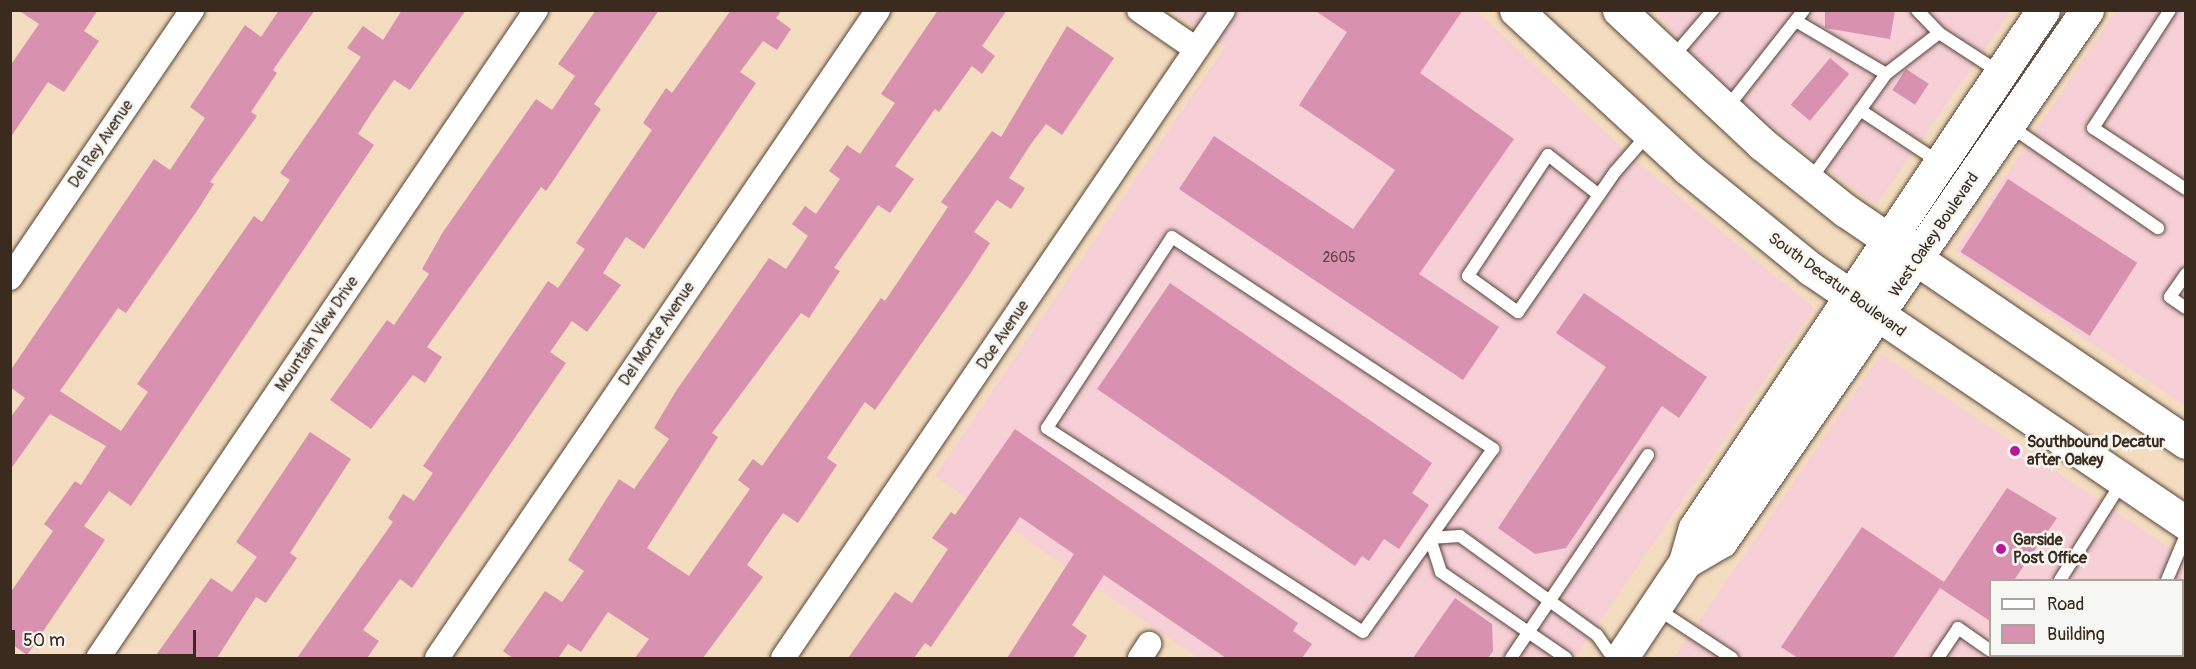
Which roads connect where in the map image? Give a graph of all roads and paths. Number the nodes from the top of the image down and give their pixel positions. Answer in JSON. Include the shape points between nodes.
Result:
{"nodes":[{"id":1,"x":192,"y":10,"type":"edge"},
{"id":2,"x":536,"y":10,"type":"edge"},
{"id":3,"x":878,"y":10,"type":"edge"},
{"id":4,"x":1139,"y":10,"type":"edge"},
{"id":5,"x":1222,"y":10,"type":"edge"},
{"id":6,"x":1516,"y":10,"type":"edge"},
{"id":7,"x":1619,"y":10,"type":"edge"},
{"id":8,"x":1713,"y":10,"type":"edge"},
{"id":9,"x":1917,"y":10,"type":"edge"},
{"id":10,"x":2043,"y":10,"type":"edge"},
{"id":11,"x":2087,"y":10,"type":"edge"},
{"id":12,"x":2170,"y":10,"type":"edge"},
{"id":13,"x":1800,"y":16,"type":"edge"},
{"id":14,"x":1939,"y":33,"type":"junction"},
{"id":15,"x":1196,"y":49,"type":"junction"},
{"id":16,"x":1670,"y":60,"type":"junction"},
{"id":17,"x":2000,"y":73,"type":"junction"},
{"id":18,"x":1886,"y":74,"type":"junction"},
{"id":19,"x":1725,"y":110,"type":"junction"},
{"id":20,"x":1860,"y":110,"type":"junction"},
{"id":21,"x":2009,"y":125,"type":"junction"},
{"id":22,"x":1650,"y":132,"type":"junction"},
{"id":23,"x":1939,"y":163,"type":"junction"},
{"id":24,"x":1809,"y":182,"type":"junction"},
{"id":25,"x":2186,"y":189,"type":"edge"},
{"id":26,"x":1599,"y":195,"type":"junction"},
{"id":27,"x":2158,"y":228,"type":"dead end"},
{"id":28,"x":1886,"y":240,"type":"junction"},
{"id":29,"x":1917,"y":261,"type":"junction"},
{"id":30,"x":2186,"y":274,"type":"edge"},
{"id":31,"x":10,"y":278,"type":"edge"},
{"id":32,"x":1848,"y":296,"type":"junction"},
{"id":33,"x":2186,"y":308,"type":"edge"},
{"id":34,"x":1878,"y":317,"type":"junction"},
{"id":35,"x":2186,"y":442,"type":"edge"},
{"id":36,"x":1648,"y":455,"type":"dead end"},
{"id":37,"x":2123,"y":481,"type":"junction"},
{"id":38,"x":2186,"y":523,"type":"edge"},
{"id":39,"x":2186,"y":535,"type":"edge"},
{"id":40,"x":1430,"y":538,"type":"junction"},
{"id":41,"x":1685,"y":562,"type":"junction"},
{"id":42,"x":2061,"y":579,"type":"edge"},
{"id":43,"x":2167,"y":579,"type":"edge"},
{"id":44,"x":1550,"y":601,"type":"junction"},
{"id":45,"x":1655,"y":608,"type":"junction"},
{"id":46,"x":1528,"y":632,"type":"junction"},
{"id":47,"x":1989,"y":649,"type":"edge"},
{"id":48,"x":98,"y":658,"type":"edge"},
{"id":49,"x":437,"y":658,"type":"edge"},
{"id":50,"x":783,"y":658,"type":"edge"},
{"id":51,"x":1510,"y":658,"type":"edge"},
{"id":52,"x":1566,"y":658,"type":"edge"},
{"id":53,"x":1612,"y":658,"type":"edge"},
{"id":54,"x":1621,"y":658,"type":"edge"},
{"id":55,"x":1732,"y":658,"type":"edge"},
{"id":56,"x":1938,"y":658,"type":"edge"}],
"edges":[{"from":1,"to":31,"type":"street","name":"Del Rey Avenue"},
{"from":2,"to":48,"type":"street","name":"Mountain View Drive"},
{"from":3,"to":49,"type":"street","name":"Del Monte Avenue"},
{"from":4,"to":15,"type":"street"},
{"from":5,"to":15,"type":"street","name":"Doe Avenue"},
{"from":6,"to":22,"type":"main road","name":"South Decatur Boulevard"},
{"from":7,"to":16,"type":"main road"},
{"from":8,"to":16,"type":"lane"},
{"from":9,"to":14,"type":"lane"},
{"from":10,"to":17,"type":"main road","name":"West Oakey Boulevard"},
{"from":11,"to":21,"type":"main road","name":"West Oakey Boulevard"},
{"from":12,"to":25,"type":"lane","via":[[2093,128]]},
{"from":13,"to":18,"type":"lane"},
{"from":13,"to":19,"type":"lane"},
{"from":14,"to":17,"type":"lane"},
{"from":14,"to":18,"type":"lane"},
{"from":15,"to":50,"type":"street","name":"Doe Avenue"},
{"from":16,"to":19,"type":"main road"},
{"from":17,"to":23,"type":"main road","name":"West Oakey Boulevard"},
{"from":18,"to":20,"type":"lane"},
{"from":19,"to":24,"type":"main road"},
{"from":20,"to":23,"type":"lane"},
{"from":20,"to":24,"type":"lane"},
{"from":21,"to":27,"type":"lane"},
{"from":21,"to":29,"type":"main road","name":"West Oakey Boulevard"},
{"from":22,"to":26,"type":"lane"},
{"from":22,"to":32,"type":"main road","name":"South Decatur Boulevard","via":[[1733,208]]},
{"from":23,"to":28,"type":"main road","name":"West Oakey Boulevard"},
{"from":24,"to":28,"type":"main road"},
{"from":26,"to":26,"type":"lane","via":[[1518,312],[1468,276],[1548,155]]},
{"from":28,"to":29,"type":"main road"},
{"from":28,"to":32,"type":"main road","name":"West Oakey Boulevard"},
{"from":29,"to":34,"type":"main road","name":"West Oakey Boulevard"},
{"from":29,"to":35,"type":"main road"},
{"from":30,"to":33,"type":"lane","via":[[2170,297]]},
{"from":32,"to":34,"type":"main road","name":"South Decatur Boulevard"},
{"from":32,"to":41,"type":"main road","name":"West Oakey Boulevard","via":[[1695,528]]},
{"from":34,"to":37,"type":"main road","name":"South Decatur Boulevard"},
{"from":34,"to":41,"type":"main road","name":"West Oakey Boulevard","via":[[1721,541]]},
{"from":36,"to":44,"type":"lane"},
{"from":37,"to":38,"type":"main road","name":"South Decatur Boulevard"},
{"from":37,"to":42,"type":"lane"},
{"from":39,"to":43,"type":"lane"},
{"from":40,"to":40,"type":"lane","via":[[1363,632],[1047,428],[1172,237],[1493,449]]},
{"from":40,"to":44,"type":"lane","via":[[1460,536]]},
{"from":40,"to":46,"type":"lane","via":[[1441,572]]},
{"from":41,"to":45,"type":"main road","name":"West Oakey Boulevard"},
{"from":44,"to":46,"type":"lane"},
{"from":44,"to":53,"type":"lane","via":[[1597,635]]},
{"from":45,"to":54,"type":"main road","name":"West Oakey Boulevard"},
{"from":45,"to":55,"type":"lane"},
{"from":46,"to":51,"type":"lane"},
{"from":46,"to":52,"type":"lane"},
{"from":47,"to":56,"type":"lane","via":[[1959,628]]}]}
